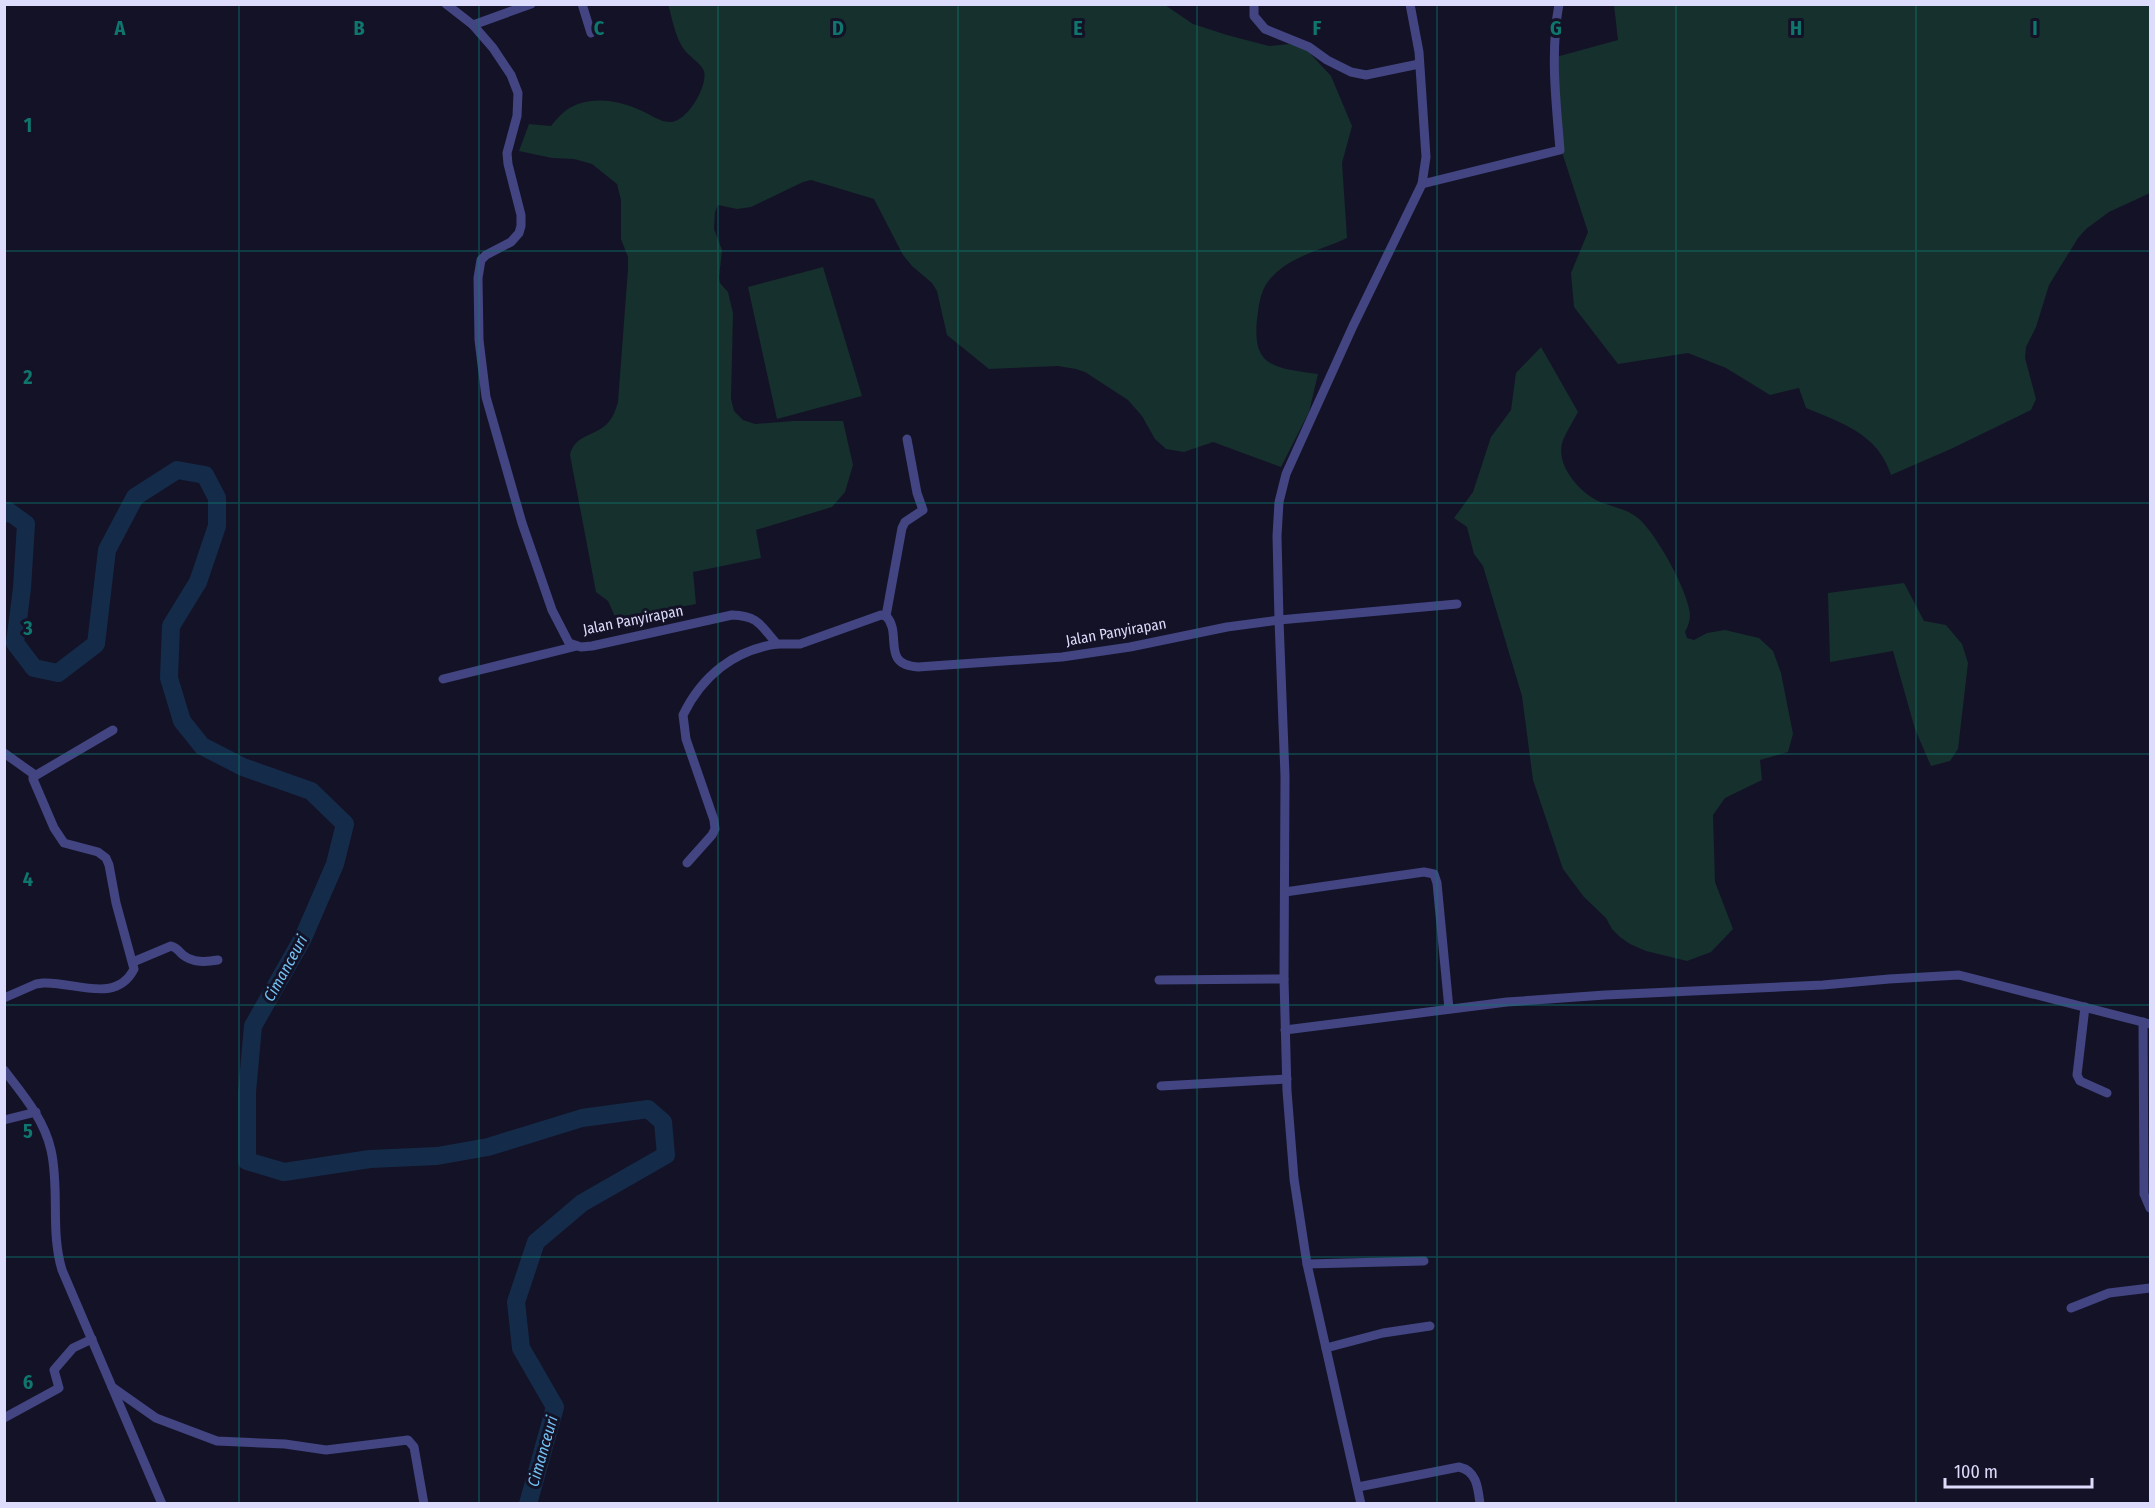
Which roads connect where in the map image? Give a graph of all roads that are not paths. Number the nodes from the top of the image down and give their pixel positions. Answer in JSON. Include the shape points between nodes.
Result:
{"nodes":[{"id":1,"x":531,"y":4,"type":"edge"},
{"id":2,"x":582,"y":4,"type":"edge"},
{"id":3,"x":1254,"y":4,"type":"edge"},
{"id":4,"x":1410,"y":4,"type":"edge"},
{"id":5,"x":1559,"y":4,"type":"edge"},
{"id":6,"x":444,"y":5,"type":"edge"},
{"id":7,"x":473,"y":25,"type":"junction"},
{"id":8,"x":591,"y":33,"type":"dead end"},
{"id":9,"x":1419,"y":64,"type":"junction"},
{"id":10,"x":1422,"y":184,"type":"junction"},
{"id":11,"x":907,"y":438,"type":"dead end"},
{"id":12,"x":1457,"y":604,"type":"dead end"},
{"id":13,"x":886,"y":616,"type":"junction"},
{"id":14,"x":1279,"y":620,"type":"junction"},
{"id":15,"x":777,"y":644,"type":"junction"},
{"id":16,"x":577,"y":646,"type":"junction"},
{"id":17,"x":442,"y":679,"type":"dead end"},
{"id":18,"x":113,"y":730,"type":"dead end"},
{"id":19,"x":4,"y":753,"type":"edge"},
{"id":20,"x":36,"y":775,"type":"junction"},
{"id":21,"x":687,"y":863,"type":"dead end"},
{"id":22,"x":1285,"y":892,"type":"junction"},
{"id":23,"x":218,"y":960,"type":"dead end"},
{"id":24,"x":133,"y":962,"type":"junction"},
{"id":25,"x":1284,"y":979,"type":"junction"},
{"id":26,"x":1158,"y":980,"type":"dead end"},
{"id":27,"x":4,"y":998,"type":"edge"},
{"id":28,"x":2085,"y":1007,"type":"junction"},
{"id":29,"x":1449,"y":1009,"type":"junction"},
{"id":30,"x":2147,"y":1023,"type":"edge"},
{"id":31,"x":1286,"y":1030,"type":"junction"},
{"id":32,"x":4,"y":1070,"type":"edge"},
{"id":33,"x":1287,"y":1079,"type":"junction"},
{"id":34,"x":1161,"y":1086,"type":"dead end"},
{"id":35,"x":2107,"y":1093,"type":"dead end"},
{"id":36,"x":36,"y":1113,"type":"junction"},
{"id":37,"x":4,"y":1120,"type":"edge"},
{"id":38,"x":2151,"y":1208,"type":"edge"},
{"id":39,"x":1424,"y":1261,"type":"dead end"},
{"id":40,"x":1307,"y":1264,"type":"junction"},
{"id":41,"x":2151,"y":1287,"type":"edge"},
{"id":42,"x":2071,"y":1308,"type":"dead end"},
{"id":43,"x":1430,"y":1326,"type":"dead end"},
{"id":44,"x":92,"y":1339,"type":"junction"},
{"id":45,"x":1326,"y":1348,"type":"junction"},
{"id":46,"x":112,"y":1387,"type":"junction"},
{"id":47,"x":4,"y":1418,"type":"edge"},
{"id":48,"x":1359,"y":1487,"type":"junction"},
{"id":49,"x":162,"y":1503,"type":"edge"},
{"id":50,"x":424,"y":1503,"type":"edge"},
{"id":51,"x":1362,"y":1503,"type":"edge"},
{"id":52,"x":1480,"y":1503,"type":"edge"}],
"edges":[{"from":1,"to":7,"type":"street"},
{"from":2,"to":8,"type":"street"},
{"from":3,"to":9,"type":"street","via":[[1254,16],[1265,29],[1309,47],[1351,72],[1366,75]]},
{"from":4,"to":9,"type":"street"},
{"from":5,"to":10,"type":"street","via":[[1553,58],[1560,150]]},
{"from":6,"to":7,"type":"street","name":"Jalan Panyirapan"},
{"from":7,"to":16,"type":"street","name":"Jalan Panyirapan","via":[[511,75],[518,93],[517,116],[507,153],[521,226],[515,238],[486,255],[478,267],[483,379],[522,523],[552,610],[569,643]]},
{"from":9,"to":10,"type":"street","via":[[1426,158]]},
{"from":10,"to":14,"type":"street","via":[[1353,326],[1281,490]]},
{"from":11,"to":13,"type":"street","via":[[916,493],[923,510],[902,528]]},
{"from":12,"to":14,"type":"street"},
{"from":13,"to":14,"type":"street","name":"Jalan Panyirapan","via":[[891,622],[897,659],[918,667],[1100,652]]},
{"from":13,"to":15,"type":"street","via":[[800,644]]},
{"from":14,"to":22,"type":"street","via":[[1286,776]]},
{"from":15,"to":16,"type":"street","name":"Jalan Panyirapan","via":[[755,620],[732,615]]},
{"from":15,"to":21,"type":"street","via":[[746,651],[721,667],[706,681],[683,715],[686,739],[715,829]]},
{"from":16,"to":17,"type":"street"},
{"from":18,"to":20,"type":"street"},
{"from":19,"to":20,"type":"street"},
{"from":20,"to":24,"type":"street","via":[[33,779],[58,836],[71,846],[101,853],[109,865]]},
{"from":22,"to":25,"type":"street"},
{"from":22,"to":29,"type":"street","via":[[1424,872],[1434,874]]},
{"from":23,"to":24,"type":"street","via":[[193,960],[171,946]]},
{"from":24,"to":27,"type":"street","via":[[130,977],[114,988],[43,983]]},
{"from":25,"to":26,"type":"street"},
{"from":25,"to":31,"type":"street"},
{"from":28,"to":29,"type":"street","via":[[1959,975],[1605,995]]},
{"from":28,"to":30,"type":"street"},
{"from":28,"to":35,"type":"street","via":[[2077,1075],[2080,1081]]},
{"from":29,"to":31,"type":"street"},
{"from":30,"to":38,"type":"street","via":[[2144,1194]]},
{"from":31,"to":33,"type":"street"},
{"from":32,"to":36,"type":"street"},
{"from":33,"to":34,"type":"street"},
{"from":33,"to":40,"type":"street","via":[[1294,1179]]},
{"from":36,"to":37,"type":"street"},
{"from":36,"to":44,"type":"street","via":[[47,1136],[53,1164],[58,1257]]},
{"from":39,"to":40,"type":"street"},
{"from":40,"to":45,"type":"street"},
{"from":41,"to":42,"type":"street","via":[[2109,1293]]},
{"from":43,"to":45,"type":"street"},
{"from":44,"to":46,"type":"street"},
{"from":44,"to":47,"type":"street","via":[[73,1348],[54,1370],[59,1388]]},
{"from":45,"to":48,"type":"street"},
{"from":46,"to":49,"type":"street"},
{"from":46,"to":50,"type":"street","via":[[156,1418],[217,1441],[326,1450],[408,1440],[414,1447]]},
{"from":48,"to":51,"type":"street"},
{"from":48,"to":52,"type":"street","via":[[1459,1467],[1476,1480]]}]}
